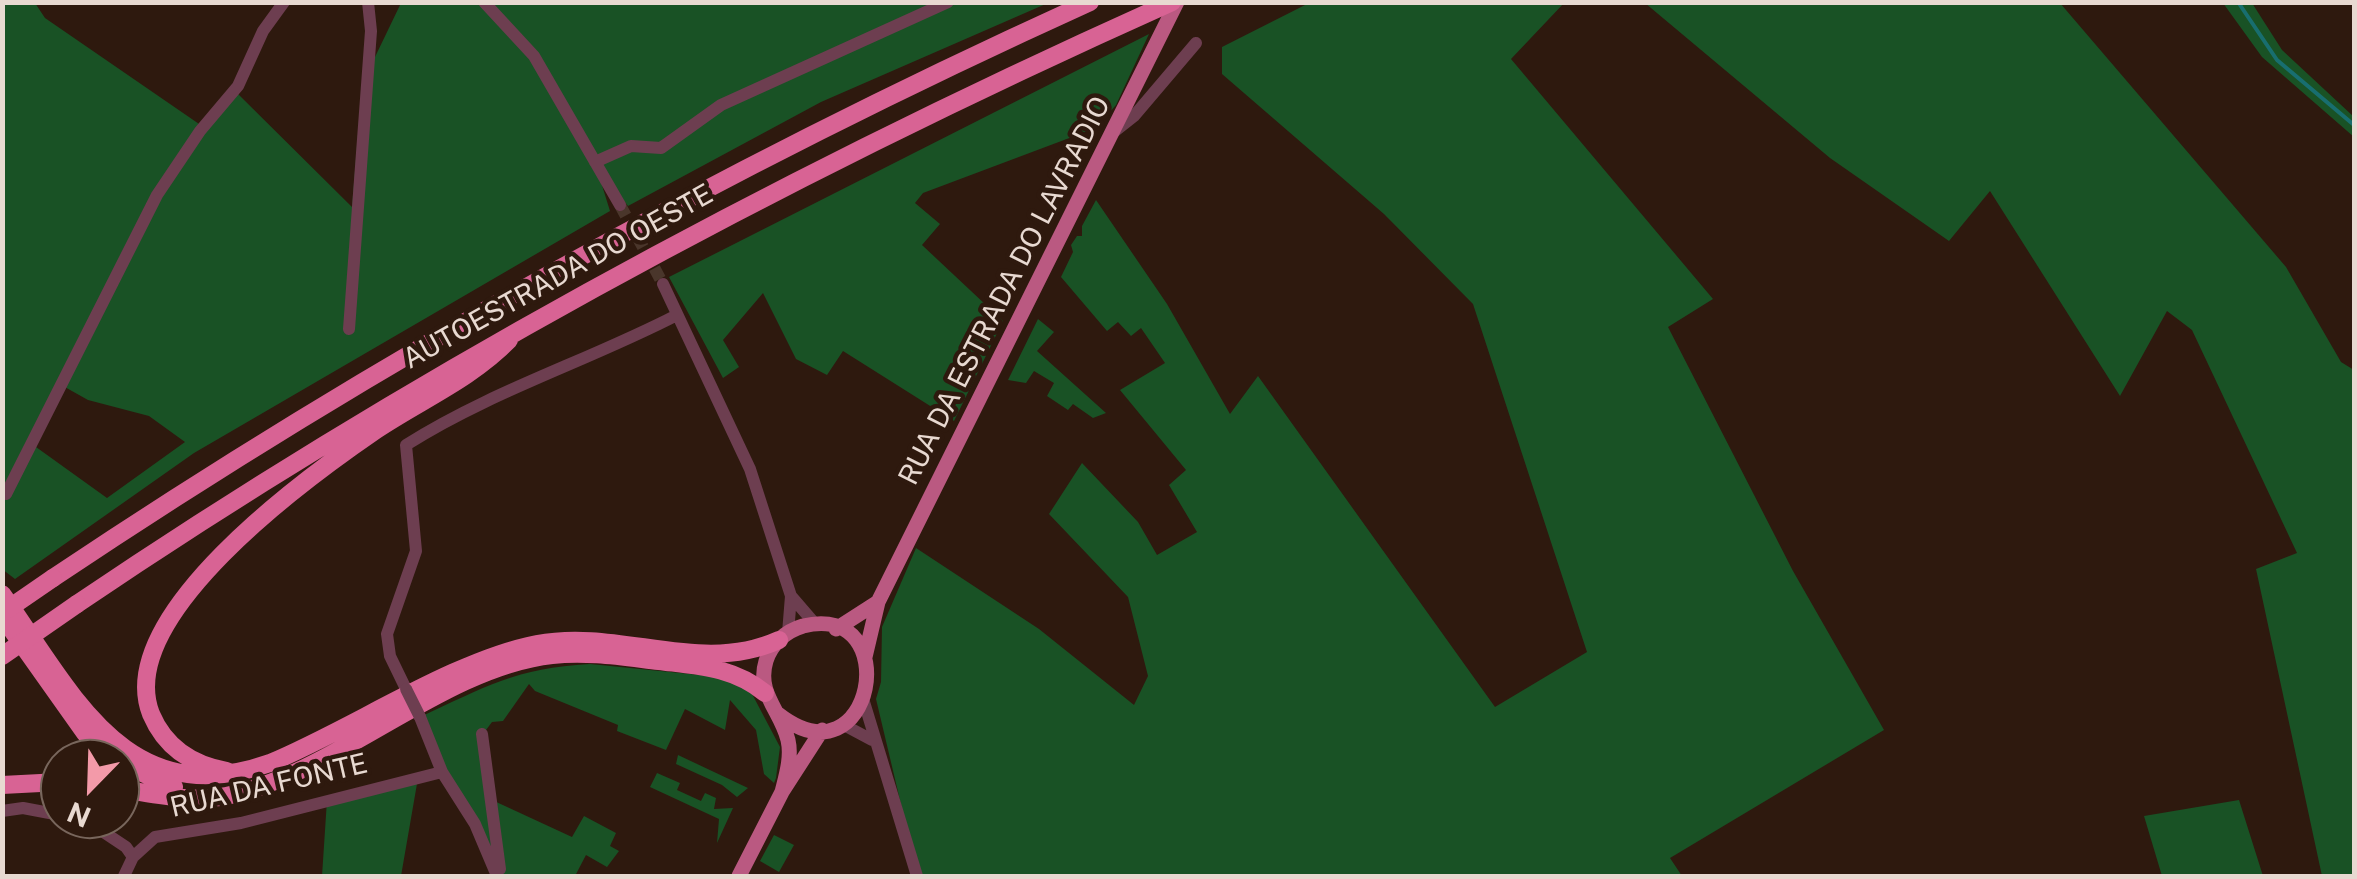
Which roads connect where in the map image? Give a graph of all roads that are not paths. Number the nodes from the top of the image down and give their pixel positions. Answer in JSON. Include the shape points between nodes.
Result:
{"nodes":[{"id":1,"x":284,"y":2,"type":"edge"},
{"id":2,"x":368,"y":2,"type":"edge"},
{"id":3,"x":484,"y":2,"type":"edge"},
{"id":4,"x":948,"y":2,"type":"edge"},
{"id":5,"x":1090,"y":2,"type":"edge"},
{"id":6,"x":1174,"y":2,"type":"edge"},
{"id":7,"x":1196,"y":43,"type":"dead end"},
{"id":8,"x":1113,"y":132,"type":"junction"},
{"id":9,"x":595,"y":162,"type":"junction"},
{"id":10,"x":620,"y":205,"type":"tunnel mouth"},
{"id":11,"x":663,"y":284,"type":"tunnel mouth"},
{"id":12,"x":677,"y":315,"type":"junction"},
{"id":13,"x":523,"y":325,"type":"junction"},
{"id":14,"x":350,"y":329,"type":"dead end"},
{"id":15,"x":6,"y":494,"type":"dead end"},
{"id":16,"x":2,"y":594,"type":"edge"},
{"id":17,"x":791,"y":596,"type":"junction"},
{"id":18,"x":878,"y":602,"type":"junction"},
{"id":19,"x":2,"y":615,"type":"edge"},
{"id":20,"x":816,"y":625,"type":"junction"},
{"id":21,"x":836,"y":629,"type":"junction"},
{"id":22,"x":783,"y":636,"type":"junction"},
{"id":23,"x":2,"y":656,"type":"edge"},
{"id":24,"x":865,"y":657,"type":"junction"},
{"id":25,"x":765,"y":694,"type":"junction"},
{"id":26,"x":864,"y":702,"type":"junction"},
{"id":27,"x":778,"y":714,"type":"junction"},
{"id":28,"x":842,"y":724,"type":"junction"},
{"id":29,"x":822,"y":730,"type":"junction"},
{"id":30,"x":482,"y":734,"type":"dead end"},
{"id":31,"x":93,"y":739,"type":"edge"},
{"id":32,"x":872,"y":740,"type":"junction"},
{"id":33,"x":140,"y":771,"type":"edge"},
{"id":34,"x":442,"y":772,"type":"junction"},
{"id":35,"x":244,"y":782,"type":"junction"},
{"id":36,"x":40,"y":783,"type":"edge"},
{"id":37,"x":2,"y":784,"type":"edge"},
{"id":38,"x":140,"y":792,"type":"edge"},
{"id":39,"x":782,"y":792,"type":"junction"},
{"id":40,"x":2,"y":810,"type":"edge"},
{"id":41,"x":40,"y":811,"type":"edge"},
{"id":42,"x":114,"y":839,"type":"edge"},
{"id":43,"x":133,"y":858,"type":"junction"},
{"id":44,"x":124,"y":876,"type":"edge"},
{"id":45,"x":499,"y":876,"type":"edge"},
{"id":46,"x":739,"y":876,"type":"edge"},
{"id":47,"x":917,"y":876,"type":"edge"}],
"edges":[{"from":1,"to":15,"type":"street","via":[[238,86],[157,195]]},
{"from":2,"to":14,"type":"street"},
{"from":3,"to":9,"type":"street","via":[[534,56]]},
{"from":4,"to":9,"type":"street","via":[[721,105],[661,148],[631,146]]},
{"from":5,"to":19,"type":"highway","name":"AUTOESTRADA DO OESTE","bridge":true,"via":[[931,74],[654,215],[359,381]]},
{"from":6,"to":8,"type":"main road","name":"RUA DA ESTRADA DO LAVRADIO"},
{"from":6,"to":13,"type":"highway","name":"AUTOESTRADA DO OESTE","via":[[814,170]]},
{"from":7,"to":8,"type":"street"},
{"from":8,"to":18,"type":"main road","name":"RUA DA ESTRADA DO LAVRADIO"},
{"from":9,"to":10,"type":"street"},
{"from":11,"to":12,"type":"street"},
{"from":12,"to":17,"type":"street","via":[[750,469]]},
{"from":12,"to":34,"type":"street","bridge":true,"via":[[463,409],[406,445],[416,551],[387,634],[390,656]]},
{"from":13,"to":23,"type":"highway","name":"AUTOESTRADA DO OESTE","bridge":true,"via":[[307,453]]},
{"from":13,"to":35,"type":"highway","via":[[488,361],[376,430],[271,513],[164,622],[145,674],[155,722],[193,762]]},
{"from":16,"to":35,"type":"highway","via":[[88,714],[120,747],[176,774]]},
{"from":17,"to":20,"type":"street"},
{"from":17,"to":22,"type":"street"},
{"from":18,"to":21,"type":"main road"},
{"from":18,"to":24,"type":"main road","name":"RUA DA ESTRADA DO LAVRADIO"},
{"from":19,"to":31,"type":"highway"},
{"from":20,"to":21,"type":"main road"},
{"from":20,"to":22,"type":"main road"},
{"from":21,"to":24,"type":"main road"},
{"from":22,"to":25,"type":"main road","via":[[764,665]]},
{"from":22,"to":35,"type":"highway","via":[[725,657],[600,640],[524,647],[493,656]]},
{"from":24,"to":26,"type":"main road","via":[[870,681]]},
{"from":25,"to":27,"type":"main road"},
{"from":25,"to":35,"type":"highway","via":[[743,676],[719,669],[551,655],[485,674],[316,762]]},
{"from":26,"to":28,"type":"main road"},
{"from":26,"to":32,"type":"street"},
{"from":27,"to":29,"type":"main road","via":[[802,729]]},
{"from":27,"to":39,"type":"main road","via":[[790,752]]},
{"from":28,"to":29,"type":"main road"},
{"from":28,"to":32,"type":"street"},
{"from":29,"to":39,"type":"main road"},
{"from":30,"to":45,"type":"street"},
{"from":32,"to":47,"type":"street"},
{"from":33,"to":35,"type":"highway","via":[[172,786]]},
{"from":34,"to":43,"type":"street","name":"RUA DA FONTE","via":[[241,823],[155,837]]},
{"from":34,"to":45,"type":"street"},
{"from":35,"to":38,"type":"highway","via":[[202,800]]},
{"from":36,"to":37,"type":"highway"},
{"from":39,"to":46,"type":"main road"},
{"from":40,"to":41,"type":"street"},
{"from":42,"to":43,"type":"street"},
{"from":43,"to":44,"type":"street"}]}
